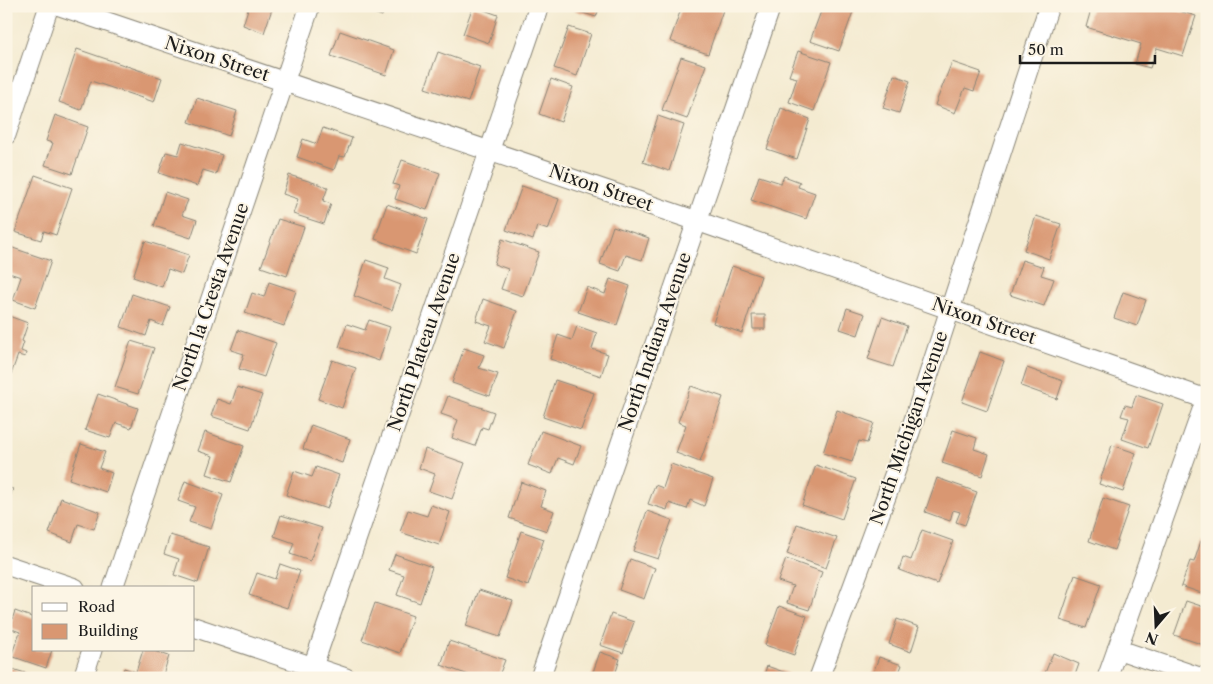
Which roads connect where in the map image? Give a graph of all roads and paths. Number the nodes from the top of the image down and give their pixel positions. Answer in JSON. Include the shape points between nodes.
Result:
{"nodes":[{"id":1,"x":49,"y":6,"type":"edge"},
{"id":2,"x":60,"y":6,"type":"edge"},
{"id":3,"x":310,"y":6,"type":"edge"},
{"id":4,"x":539,"y":6,"type":"edge"},
{"id":5,"x":770,"y":6,"type":"edge"},
{"id":6,"x":1049,"y":6,"type":"edge"},
{"id":7,"x":284,"y":81,"type":"junction"},
{"id":8,"x":6,"y":135,"type":"edge"},
{"id":9,"x":490,"y":150,"type":"junction"},
{"id":10,"x":697,"y":221,"type":"junction"},
{"id":11,"x":950,"y":309,"type":"junction"},
{"id":12,"x":6,"y":565,"type":"edge"},
{"id":13,"x":69,"y":586,"type":"edge"},
{"id":14,"x":114,"y":586,"type":"edge"},
{"id":15,"x":195,"y":627,"type":"edge"},
{"id":16,"x":1117,"y":649,"type":"junction"},
{"id":17,"x":91,"y":652,"type":"edge"},
{"id":18,"x":311,"y":672,"type":"edge"},
{"id":19,"x":83,"y":678,"type":"edge"},
{"id":20,"x":346,"y":678,"type":"edge"},
{"id":21,"x":540,"y":678,"type":"edge"},
{"id":22,"x":819,"y":678,"type":"edge"},
{"id":23,"x":1107,"y":678,"type":"edge"},
{"id":24,"x":1202,"y":678,"type":"edge"}],
"edges":[{"from":1,"to":8,"type":"street"},
{"from":2,"to":7,"type":"street","name":"Nixon Street"},
{"from":3,"to":7,"type":"street","name":"North la Cresta Avenue"},
{"from":4,"to":9,"type":"street","name":"North Plateau Avenue"},
{"from":5,"to":10,"type":"street","name":"North Indiana Avenue"},
{"from":6,"to":11,"type":"street","name":"North Michigan Avenue"},
{"from":7,"to":9,"type":"street","name":"Nixon Street"},
{"from":7,"to":14,"type":"street","name":"North la Cresta Avenue"},
{"from":9,"to":10,"type":"street","name":"Nixon Street"},
{"from":9,"to":18,"type":"street","name":"North Plateau Avenue"},
{"from":10,"to":11,"type":"street","name":"Nixon Street"},
{"from":10,"to":21,"type":"street","name":"North Indiana Avenue"},
{"from":11,"to":16,"type":"street","name":"Nixon Street","via":[[1206,399]]},
{"from":11,"to":22,"type":"street","name":"North Michigan Avenue","via":[[910,432]]},
{"from":12,"to":13,"type":"street"},
{"from":15,"to":18,"type":"street"},
{"from":16,"to":23,"type":"street"},
{"from":16,"to":24,"type":"street"},
{"from":17,"to":19,"type":"street"},
{"from":18,"to":20,"type":"street"}]}
